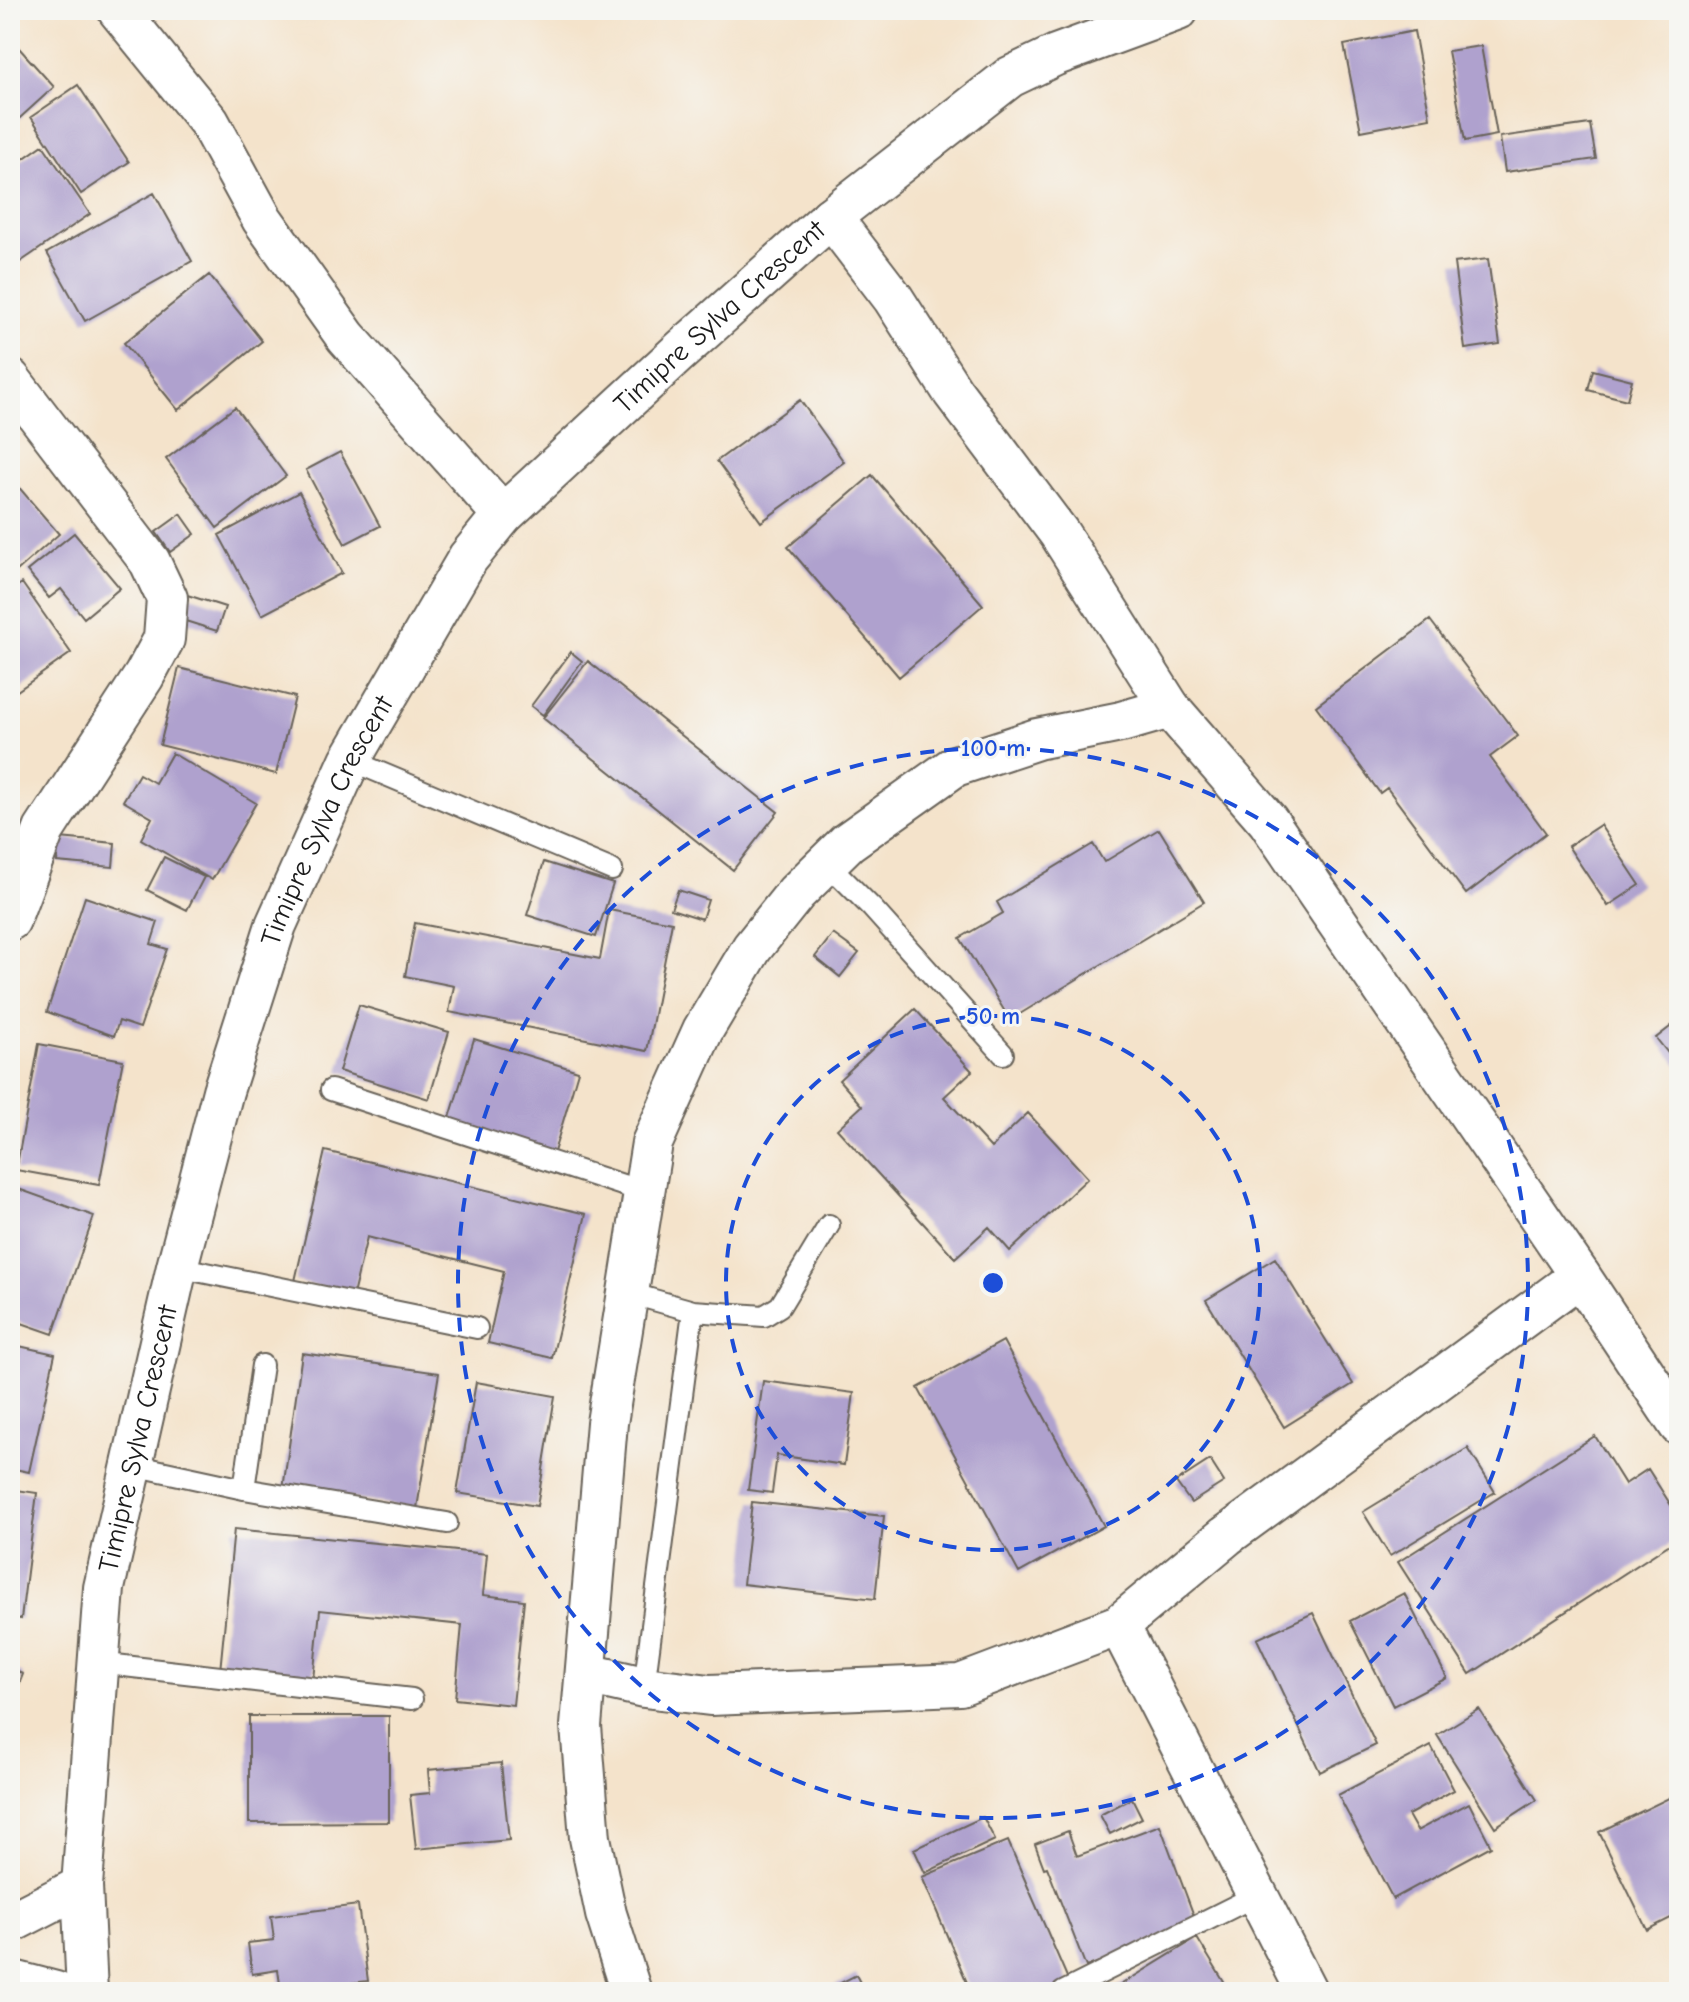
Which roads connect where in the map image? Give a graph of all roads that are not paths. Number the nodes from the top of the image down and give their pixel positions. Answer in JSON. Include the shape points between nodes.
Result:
{"nodes":[{"id":1,"x":1178,"y":10,"type":"edge"},
{"id":2,"x":124,"y":12,"type":"edge"},
{"id":3,"x":831,"y":217,"type":"junction"},
{"id":4,"x":10,"y":379,"type":"edge"},
{"id":5,"x":503,"y":515,"type":"junction"},
{"id":6,"x":1170,"y":708,"type":"junction"},
{"id":7,"x":350,"y":760,"type":"junction"},
{"id":8,"x":827,"y":863,"type":"junction"},
{"id":9,"x":612,"y":870,"type":"dead end"},
{"id":10,"x":10,"y":920,"type":"edge"},
{"id":11,"x":1003,"y":1054,"type":"dead end"},
{"id":12,"x":331,"y":1090,"type":"dead end"},
{"id":13,"x":644,"y":1192,"type":"junction"},
{"id":14,"x":829,"y":1225,"type":"dead end"},
{"id":15,"x":177,"y":1267,"type":"junction"},
{"id":16,"x":1580,"y":1276,"type":"junction"},
{"id":17,"x":629,"y":1293,"type":"junction"},
{"id":18,"x":693,"y":1311,"type":"junction"},
{"id":19,"x":477,"y":1328,"type":"dead end"},
{"id":20,"x":262,"y":1365,"type":"dead end"},
{"id":21,"x":1679,"y":1425,"type":"edge"},
{"id":22,"x":133,"y":1465,"type":"junction"},
{"id":23,"x":244,"y":1489,"type":"junction"},
{"id":24,"x":447,"y":1523,"type":"dead end"},
{"id":25,"x":1119,"y":1625,"type":"junction"},
{"id":26,"x":98,"y":1663,"type":"junction"},
{"id":27,"x":587,"y":1674,"type":"junction"},
{"id":28,"x":644,"y":1687,"type":"junction"},
{"id":29,"x":412,"y":1699,"type":"dead end"},
{"id":30,"x":82,"y":1886,"type":"junction"},
{"id":31,"x":1257,"y":1895,"type":"junction"},
{"id":32,"x":10,"y":1923,"type":"edge"},
{"id":33,"x":10,"y":1980,"type":"edge"},
{"id":34,"x":56,"y":1992,"type":"edge"},
{"id":35,"x":87,"y":1992,"type":"edge"},
{"id":36,"x":631,"y":1992,"type":"edge"},
{"id":37,"x":1063,"y":1992,"type":"edge"},
{"id":38,"x":1307,"y":1992,"type":"edge"}],
"edges":[{"from":1,"to":3,"type":"street","name":"Timipre Sylva Crescent","via":[[1010,77]]},
{"from":2,"to":5,"type":"street","via":[[209,122],[262,219],[346,337]]},
{"from":3,"to":5,"type":"street","name":"Timipre Sylva Crescent"},
{"from":3,"to":6,"type":"street","via":[[1059,533]]},
{"from":4,"to":10,"type":"street","via":[[150,562],[167,598],[164,639],[44,830]]},
{"from":5,"to":7,"type":"street","name":"Timipre Sylva Crescent","via":[[468,558]]},
{"from":6,"to":8,"type":"street","via":[[1037,739],[955,766],[848,842]]},
{"from":6,"to":16,"type":"street","via":[[1268,821]]},
{"from":7,"to":9,"type":"lane"},
{"from":7,"to":15,"type":"street","name":"Timipre Sylva Crescent","via":[[276,925],[223,1091]]},
{"from":8,"to":11,"type":"lane"},
{"from":8,"to":13,"type":"street","via":[[752,948],[703,1030],[652,1143]]},
{"from":12,"to":13,"type":"lane"},
{"from":13,"to":17,"type":"street"},
{"from":14,"to":18,"type":"lane","via":[[780,1306],[764,1316]]},
{"from":15,"to":19,"type":"lane"},
{"from":15,"to":22,"type":"street","name":"Timipre Sylva Crescent"},
{"from":16,"to":21,"type":"street"},
{"from":16,"to":25,"type":"street","via":[[1226,1536]]},
{"from":17,"to":18,"type":"lane"},
{"from":17,"to":27,"type":"street","via":[[607,1423]]},
{"from":18,"to":28,"type":"lane"},
{"from":20,"to":23,"type":"lane"},
{"from":22,"to":23,"type":"lane"},
{"from":22,"to":26,"type":"street","name":"Timipre Sylva Crescent","via":[[104,1588]]},
{"from":23,"to":24,"type":"lane"},
{"from":25,"to":28,"type":"street","via":[[960,1685],[710,1695]]},
{"from":25,"to":31,"type":"street"},
{"from":26,"to":29,"type":"lane"},
{"from":26,"to":30,"type":"street","name":"Timipre Sylva Crescent"},
{"from":27,"to":28,"type":"street"},
{"from":27,"to":36,"type":"street","via":[[581,1726],[590,1838],[606,1914]]},
{"from":30,"to":32,"type":"street"},
{"from":30,"to":35,"type":"street","name":"Timipre Sylva Crescent"},
{"from":31,"to":37,"type":"lane"},
{"from":31,"to":38,"type":"street"},
{"from":33,"to":34,"type":"street"}]}
